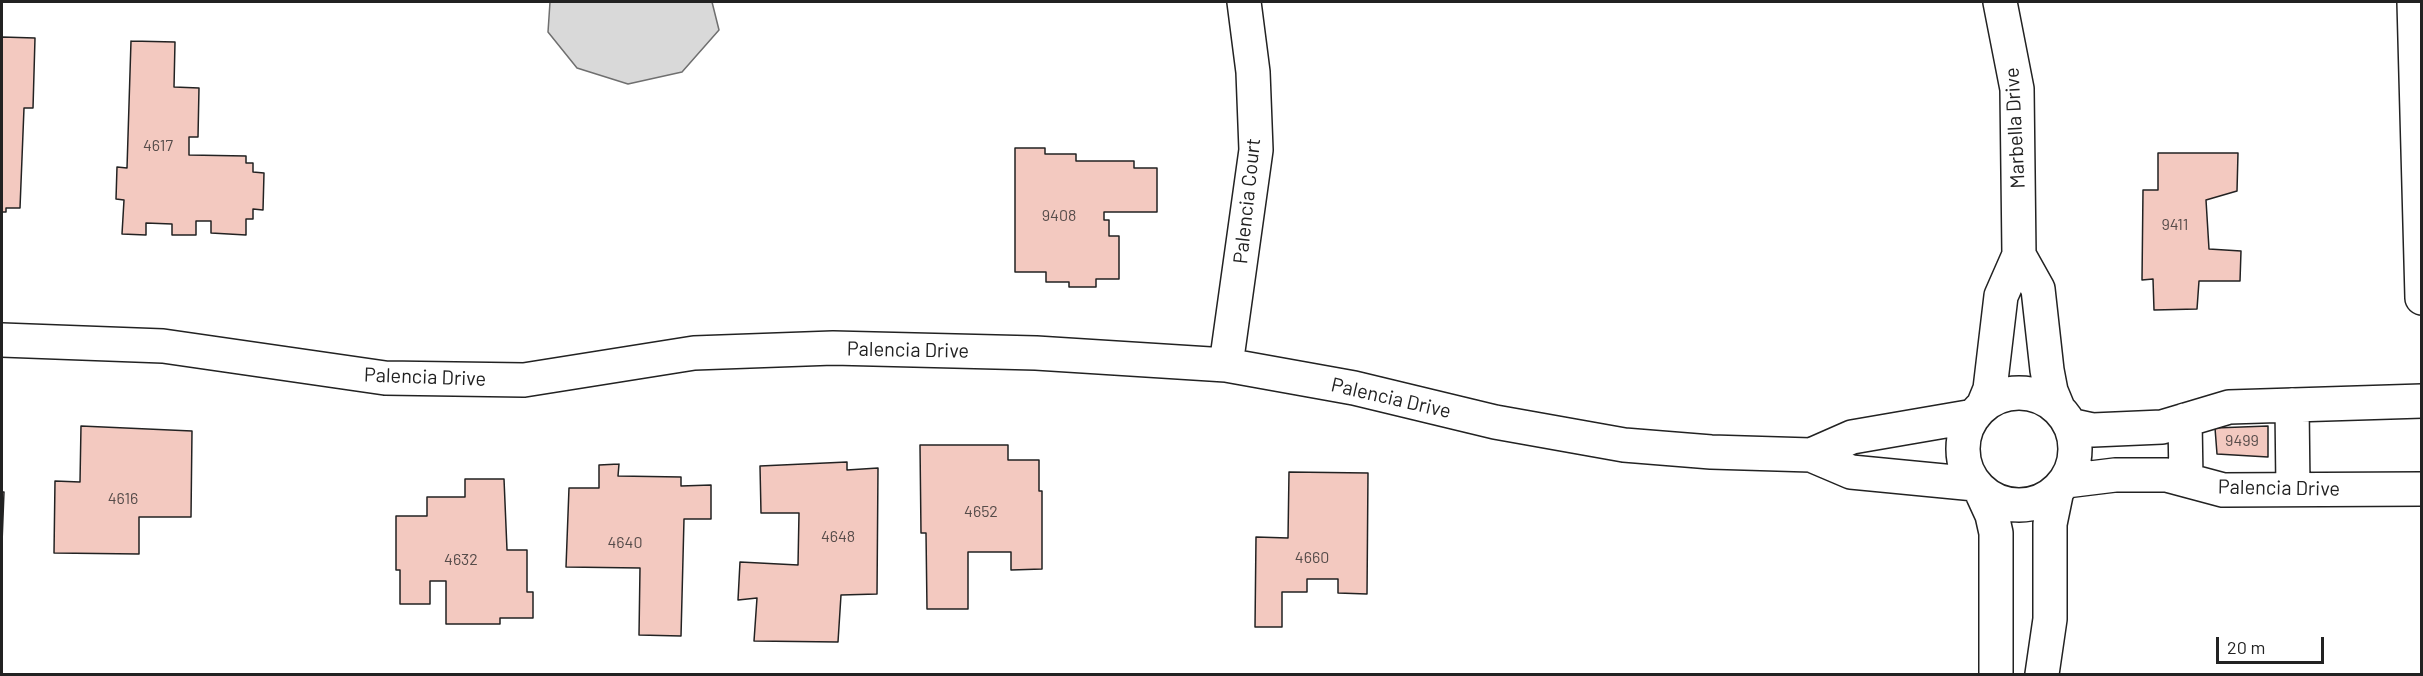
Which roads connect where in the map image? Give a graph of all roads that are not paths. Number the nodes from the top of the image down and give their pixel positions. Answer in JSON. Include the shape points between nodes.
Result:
{"nodes":[{"id":1,"x":1244,"y":2,"type":"edge"},
{"id":2,"x":2000,"y":2,"type":"edge"},
{"id":3,"x":2414,"y":2,"type":"edge"},
{"id":4,"x":2019,"y":255,"type":"junction"},
{"id":5,"x":2421,"y":298,"type":"edge"},
{"id":6,"x":2,"y":340,"type":"edge"},
{"id":7,"x":1226,"y":365,"type":"junction"},
{"id":8,"x":2421,"y":401,"type":"edge"},
{"id":9,"x":2292,"y":405,"type":"junction"},
{"id":10,"x":1978,"y":411,"type":"junction"},
{"id":11,"x":2064,"y":417,"type":"junction"},
{"id":12,"x":2185,"y":420,"type":"junction"},
{"id":13,"x":1811,"y":455,"type":"junction"},
{"id":14,"x":2186,"y":480,"type":"junction"},
{"id":15,"x":2061,"y":486,"type":"junction"},
{"id":16,"x":1978,"y":488,"type":"junction"},
{"id":17,"x":2293,"y":489,"type":"junction"},
{"id":18,"x":2421,"y":489,"type":"edge"},
{"id":19,"x":1996,"y":675,"type":"edge"},
{"id":20,"x":2042,"y":675,"type":"edge"}],
"edges":[{"from":1,"to":7,"type":"street","name":"Palencia Court","via":[[1253,72],[1256,150]]},
{"from":2,"to":4,"type":"street","name":"Marbella Drive","via":[[2017,88]]},
{"from":3,"to":5,"type":"street"},
{"from":4,"to":10,"type":"street","name":"Marbella Drive","via":[[2001,296],[1990,389]]},
{"from":4,"to":11,"type":"street","name":"Marbella Drive","via":[[2038,290],[2051,391]]},
{"from":6,"to":7,"type":"street","name":"Palencia Drive","via":[[163,346],[385,378],[524,380],[694,353],[833,348],[1036,353]]},
{"from":7,"to":13,"type":"street","name":"Palencia Drive","via":[[1624,445]]},
{"from":8,"to":9,"type":"street"},
{"from":9,"to":12,"type":"street","via":[[2229,407]]},
{"from":9,"to":17,"type":"street"},
{"from":10,"to":11,"type":"street","via":[[2007,394],[2025,393],[2042,397]]},
{"from":10,"to":13,"type":"street","name":"Palencia Drive","via":[[1852,437]]},
{"from":10,"to":16,"type":"street","via":[[1967,426],[1963,444],[1964,461]]},
{"from":11,"to":12,"type":"street","via":[[2093,430],[2162,427]]},
{"from":11,"to":15,"type":"street","via":[[2075,444],[2074,463]]},
{"from":12,"to":14,"type":"street"},
{"from":13,"to":16,"type":"street","name":"Palencia Drive","via":[[1851,472]]},
{"from":14,"to":15,"type":"street","name":"Palencia Drive","via":[[2167,475],[2115,475]]},
{"from":14,"to":17,"type":"street","name":"Palencia Drive","via":[[2223,490]]},
{"from":15,"to":16,"type":"street","via":[[2035,504],[2015,506],[1996,501]]},
{"from":15,"to":20,"type":"street","via":[[2050,524],[2050,619]]},
{"from":16,"to":19,"type":"street","via":[[1996,533]]},
{"from":17,"to":18,"type":"street","name":"Palencia Drive"}]}
